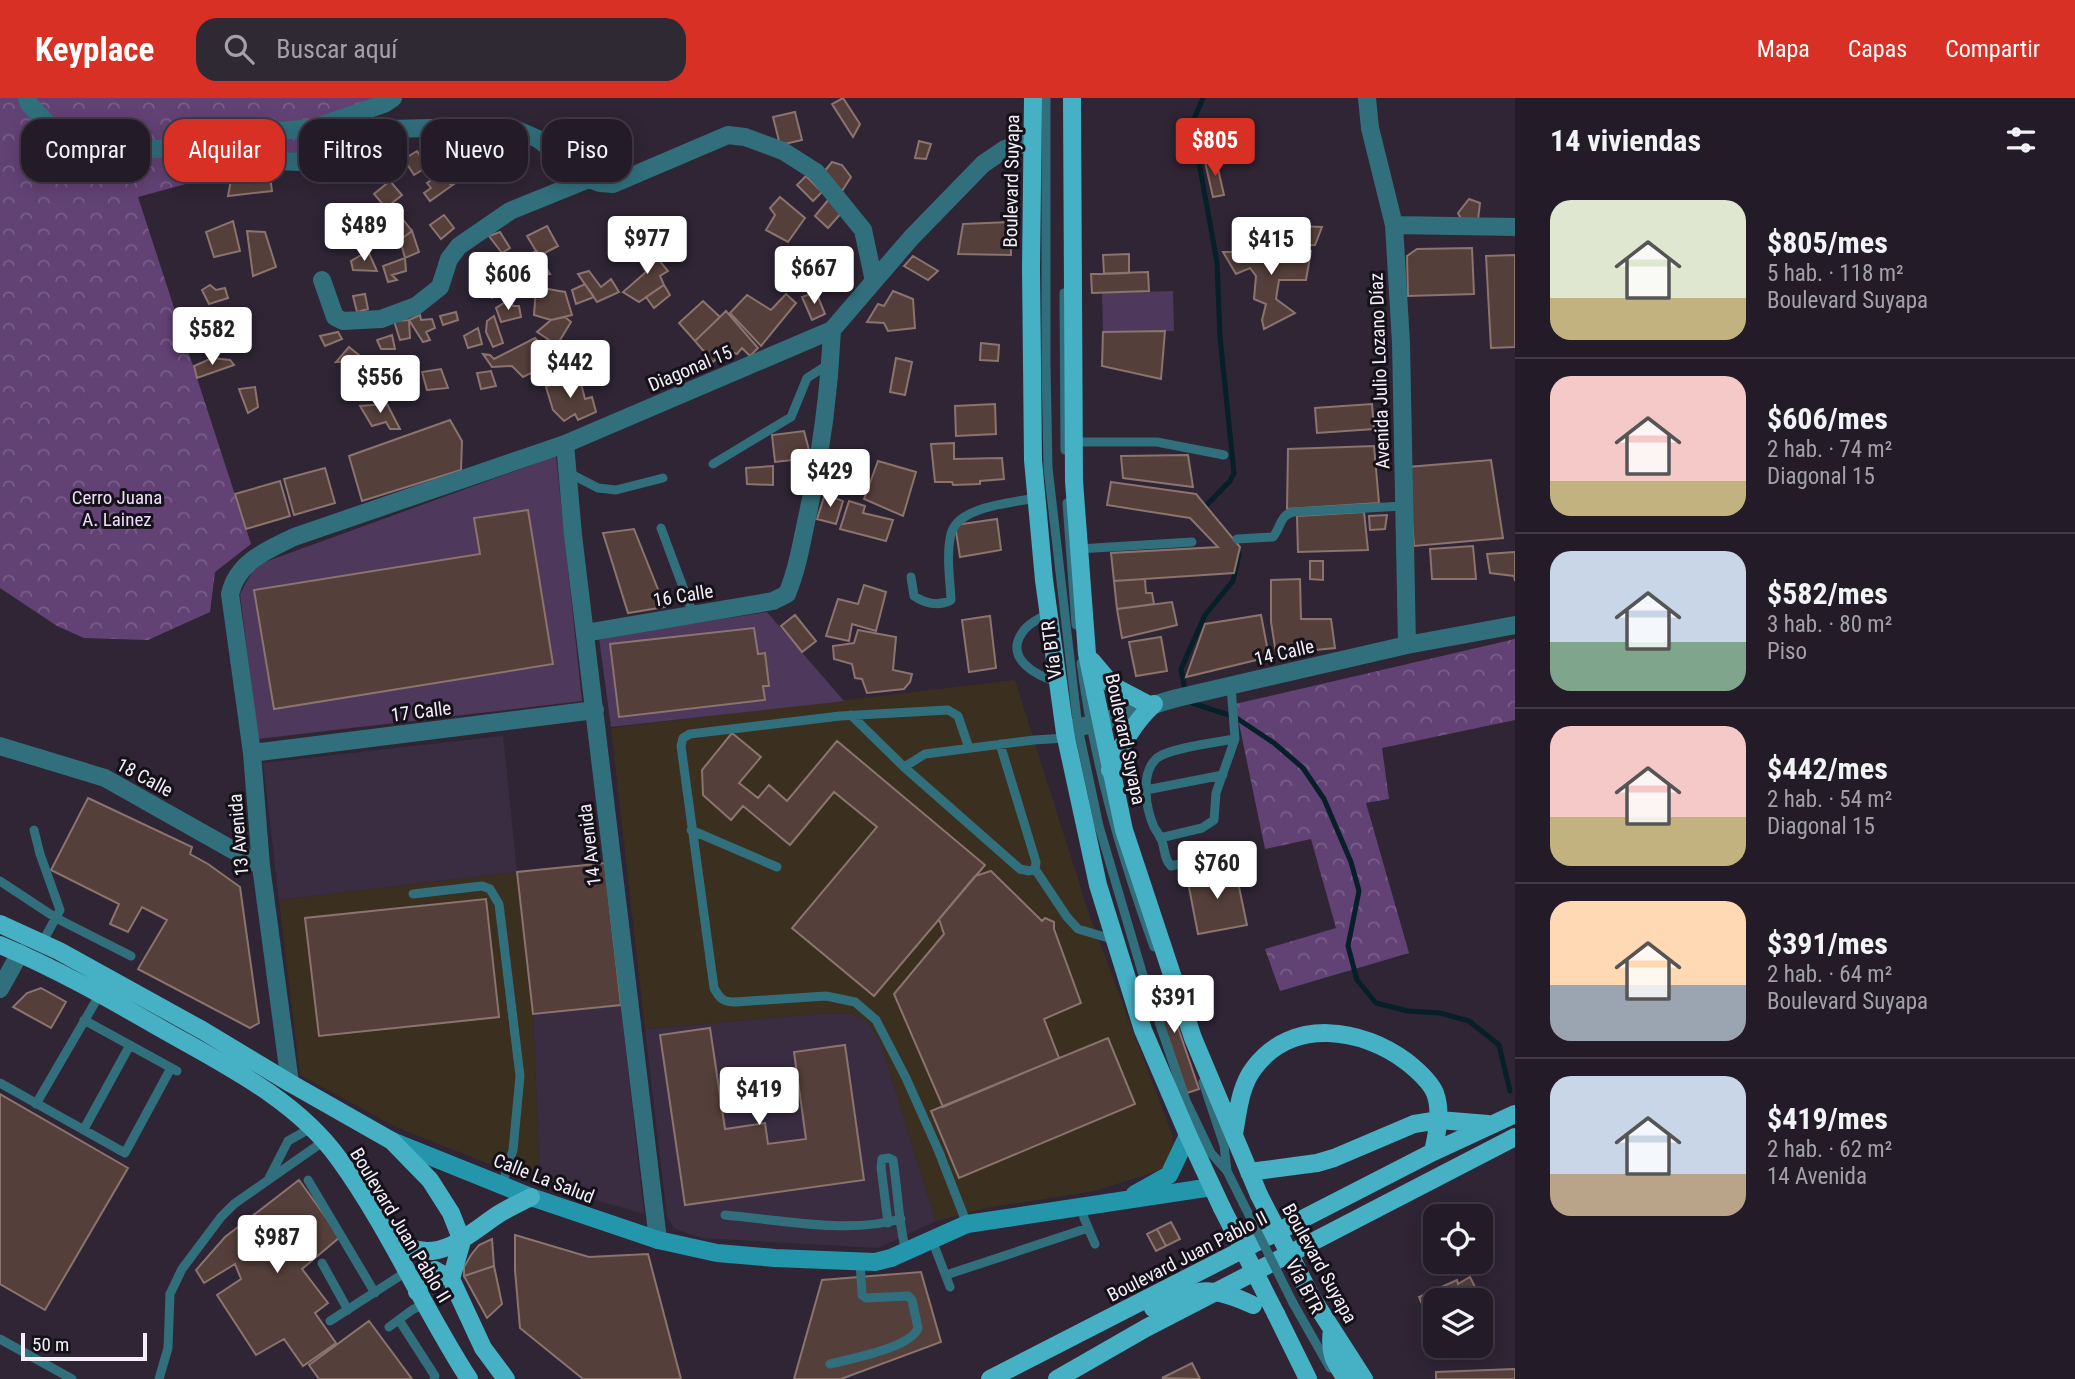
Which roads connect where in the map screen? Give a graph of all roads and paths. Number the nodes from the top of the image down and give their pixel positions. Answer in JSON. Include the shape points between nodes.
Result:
{"nodes":[{"id":1,"x":27,"y":98,"type":"edge"},
{"id":2,"x":393,"y":98,"type":"edge"},
{"id":3,"x":1032,"y":98,"type":"edge"},
{"id":4,"x":1046,"y":98,"type":"edge"},
{"id":5,"x":1065,"y":98,"type":"edge"},
{"id":6,"x":1072,"y":98,"type":"edge"},
{"id":7,"x":1367,"y":98,"type":"edge"},
{"id":8,"x":285,"y":130,"type":"edge"},
{"id":9,"x":542,"y":142,"type":"edge"},
{"id":10,"x":1032,"y":142,"type":"junction"},
{"id":11,"x":164,"y":149,"type":"edge"},
{"id":12,"x":285,"y":161,"type":"edge"},
{"id":13,"x":632,"y":176,"type":"edge"},
{"id":14,"x":582,"y":182,"type":"edge"},
{"id":15,"x":597,"y":182,"type":"edge"},
{"id":16,"x":618,"y":182,"type":"edge"},
{"id":17,"x":1394,"y":225,"type":"junction"},
{"id":18,"x":1515,"y":227,"type":"edge"},
{"id":19,"x":322,"y":281,"type":"dead end"},
{"id":20,"x":874,"y":282,"type":"junction"},
{"id":21,"x":832,"y":330,"type":"junction"},
{"id":22,"x":831,"y":363,"type":"junction"},
{"id":23,"x":1073,"y":442,"type":"junction"},
{"id":24,"x":565,"y":444,"type":"junction"},
{"id":25,"x":1224,"y":455,"type":"dead end"},
{"id":26,"x":713,"y":464,"type":"dead end"},
{"id":27,"x":567,"y":472,"type":"junction"},
{"id":28,"x":663,"y":478,"type":"dead end"},
{"id":29,"x":1036,"y":498,"type":"junction"},
{"id":30,"x":1404,"y":506,"type":"junction"},
{"id":31,"x":661,"y":528,"type":"dead end"},
{"id":32,"x":1237,"y":540,"type":"dead end"},
{"id":33,"x":1192,"y":542,"type":"dead end"},
{"id":34,"x":1078,"y":549,"type":"junction"},
{"id":35,"x":911,"y":578,"type":"dead end"},
{"id":36,"x":233,"y":582,"type":"joint"},
{"id":37,"x":1049,"y":613,"type":"junction"},
{"id":38,"x":693,"y":614,"type":"junction"},
{"id":39,"x":1515,"y":625,"type":"edge"},
{"id":40,"x":585,"y":633,"type":"junction"},
{"id":41,"x":1407,"y":645,"type":"junction"},
{"id":42,"x":1087,"y":654,"type":"junction"},
{"id":43,"x":1059,"y":682,"type":"junction"},
{"id":44,"x":1231,"y":686,"type":"junction"},
{"id":45,"x":1152,"y":705,"type":"junction"},
{"id":46,"x":594,"y":710,"type":"junction"},
{"id":47,"x":851,"y":715,"type":"junction"},
{"id":48,"x":1080,"y":729,"type":"junction"},
{"id":49,"x":1235,"y":739,"type":"junction"},
{"id":50,"x":1000,"y":744,"type":"junction"},
{"id":51,"x":0,"y":746,"type":"edge"},
{"id":52,"x":969,"y":748,"type":"junction"},
{"id":53,"x":252,"y":753,"type":"junction"},
{"id":54,"x":904,"y":767,"type":"junction"},
{"id":55,"x":1110,"y":770,"type":"junction"},
{"id":56,"x":1223,"y":775,"type":"junction"},
{"id":57,"x":1146,"y":790,"type":"junction"},
{"id":58,"x":34,"y":830,"type":"dead end"},
{"id":59,"x":691,"y":830,"type":"junction"},
{"id":60,"x":1160,"y":838,"type":"junction"},
{"id":61,"x":1245,"y":849,"type":"dead end"},
{"id":62,"x":261,"y":866,"type":"junction"},
{"id":63,"x":777,"y":867,"type":"dead end"},
{"id":64,"x":1035,"y":869,"type":"junction"},
{"id":65,"x":0,"y":881,"type":"edge"},
{"id":66,"x":413,"y":894,"type":"dead end"},
{"id":67,"x":56,"y":918,"type":"junction"},
{"id":68,"x":0,"y":924,"type":"edge"},
{"id":69,"x":1115,"y":940,"type":"junction"},
{"id":70,"x":42,"y":943,"type":"junction"},
{"id":71,"x":0,"y":945,"type":"edge"},
{"id":72,"x":20,"y":953,"type":"junction"},
{"id":73,"x":131,"y":956,"type":"dead end"},
{"id":74,"x":0,"y":989,"type":"edge"},
{"id":75,"x":100,"y":994,"type":"junction"},
{"id":76,"x":84,"y":1020,"type":"junction"},
{"id":77,"x":130,"y":1045,"type":"junction"},
{"id":78,"x":0,"y":1083,"type":"edge"},
{"id":79,"x":290,"y":1083,"type":"junction"},
{"id":80,"x":36,"y":1104,"type":"junction"},
{"id":81,"x":1515,"y":1114,"type":"edge"},
{"id":82,"x":1439,"y":1120,"type":"junction"},
{"id":83,"x":356,"y":1121,"type":"junction"},
{"id":84,"x":1488,"y":1124,"type":"junction"},
{"id":85,"x":84,"y":1129,"type":"junction"},
{"id":86,"x":317,"y":1134,"type":"junction"},
{"id":87,"x":1234,"y":1134,"type":"junction"},
{"id":88,"x":1188,"y":1135,"type":"junction"},
{"id":89,"x":1515,"y":1137,"type":"edge"},
{"id":90,"x":392,"y":1141,"type":"junction"},
{"id":91,"x":1433,"y":1152,"type":"junction"},
{"id":92,"x":1227,"y":1171,"type":"junction"},
{"id":93,"x":1250,"y":1172,"type":"junction"},
{"id":94,"x":268,"y":1179,"type":"junction"},
{"id":95,"x":308,"y":1180,"type":"dead end"},
{"id":96,"x":502,"y":1185,"type":"junction"},
{"id":97,"x":1212,"y":1188,"type":"junction"},
{"id":98,"x":531,"y":1196,"type":"junction"},
{"id":99,"x":1251,"y":1199,"type":"junction"},
{"id":100,"x":1122,"y":1200,"type":"junction"},
{"id":101,"x":1082,"y":1206,"type":"junction"},
{"id":102,"x":725,"y":1215,"type":"dead end"},
{"id":103,"x":901,"y":1219,"type":"junction"},
{"id":104,"x":888,"y":1223,"type":"junction"},
{"id":105,"x":967,"y":1224,"type":"junction"},
{"id":106,"x":1088,"y":1228,"type":"junction"},
{"id":107,"x":384,"y":1231,"type":"junction"},
{"id":108,"x":658,"y":1240,"type":"junction"},
{"id":109,"x":933,"y":1240,"type":"junction"},
{"id":110,"x":462,"y":1241,"type":"junction"},
{"id":111,"x":1095,"y":1244,"type":"dead end"},
{"id":112,"x":906,"y":1251,"type":"junction"},
{"id":113,"x":860,"y":1261,"type":"junction"},
{"id":114,"x":322,"y":1263,"type":"dead end"},
{"id":115,"x":406,"y":1272,"type":"junction"},
{"id":116,"x":946,"y":1275,"type":"junction"},
{"id":117,"x":451,"y":1279,"type":"junction"},
{"id":118,"x":950,"y":1287,"type":"dead end"},
{"id":119,"x":375,"y":1293,"type":"junction"},
{"id":120,"x":421,"y":1298,"type":"junction"},
{"id":121,"x":348,"y":1310,"type":"junction"},
{"id":122,"x":399,"y":1320,"type":"junction"},
{"id":123,"x":330,"y":1321,"type":"dead end"},
{"id":124,"x":389,"y":1328,"type":"dead end"},
{"id":125,"x":1332,"y":1329,"type":"junction"},
{"id":126,"x":0,"y":1339,"type":"edge"},
{"id":127,"x":1292,"y":1346,"type":"junction"},
{"id":128,"x":454,"y":1356,"type":"junction"},
{"id":129,"x":830,"y":1364,"type":"dead end"},
{"id":130,"x":72,"y":1379,"type":"edge"},
{"id":131,"x":159,"y":1379,"type":"edge"},
{"id":132,"x":434,"y":1379,"type":"edge"},
{"id":133,"x":456,"y":1379,"type":"edge"},
{"id":134,"x":469,"y":1379,"type":"edge"},
{"id":135,"x":506,"y":1379,"type":"edge"},
{"id":136,"x":990,"y":1379,"type":"edge"},
{"id":137,"x":1017,"y":1379,"type":"edge"},
{"id":138,"x":1057,"y":1379,"type":"edge"},
{"id":139,"x":1308,"y":1379,"type":"edge"},
{"id":140,"x":1336,"y":1379,"type":"edge"},
{"id":141,"x":1346,"y":1379,"type":"edge"},
{"id":142,"x":1364,"y":1379,"type":"edge"}],
"edges":[{"from":1,"to":11,"type":"street","via":[[57,134],[92,150]]},
{"from":2,"to":8,"type":"street","via":[[313,128]]},
{"from":3,"to":10,"type":"main road","name":"Boulevard Suyapa"},
{"from":4,"to":48,"type":"lane","name":"Vía BTR","via":[[1048,468]]},
{"from":5,"to":48,"type":"lane","name":"Vía BTR","via":[[1064,415]]},
{"from":6,"to":23,"type":"main road","name":"Boulevard Suyapa"},
{"from":7,"to":17,"type":"street","name":"Avenida Julio Lozano Díaz"},
{"from":9,"to":12,"type":"street","via":[[515,129],[390,129],[298,162]]},
{"from":10,"to":20,"type":"street","name":"Diagonal 15","via":[[1004,149],[984,164]]},
{"from":10,"to":29,"type":"main road","name":"Boulevard Suyapa"},
{"from":13,"to":20,"type":"street","via":[[728,135],[783,151],[816,172],[863,230]]},
{"from":14,"to":19,"type":"street","via":[[510,211],[459,246],[439,286],[416,306],[382,318],[344,321],[335,317]]},
{"from":15,"to":16,"type":"street"},
{"from":17,"to":18,"type":"street"},
{"from":17,"to":30,"type":"street","name":"Avenida Julio Lozano Díaz"},
{"from":20,"to":21,"type":"street","name":"Diagonal 15"},
{"from":21,"to":22,"type":"street"},
{"from":21,"to":24,"type":"street","name":"Diagonal 15"},
{"from":22,"to":26,"type":"lane","via":[[807,378],[791,417]]},
{"from":22,"to":38,"type":"street","name":"16 Calle","via":[[823,440],[796,571],[787,594],[773,601]]},
{"from":23,"to":25,"type":"lane","via":[[1157,442]]},
{"from":23,"to":34,"type":"main road","name":"Boulevard Suyapa"},
{"from":24,"to":27,"type":"street","name":"14 Avenida"},
{"from":24,"to":36,"type":"street","name":"Diagonal 15","via":[[294,537],[254,556]]},
{"from":27,"to":28,"type":"lane","via":[[607,489]]},
{"from":27,"to":40,"type":"street","name":"14 Avenida"},
{"from":29,"to":35,"type":"lane","via":[[978,510],[957,522],[949,547],[951,600],[924,603],[914,596]]},
{"from":29,"to":37,"type":"main road","name":"Boulevard Suyapa"},
{"from":30,"to":32,"type":"lane","via":[[1286,513],[1273,537]]},
{"from":30,"to":41,"type":"street","name":"Avenida Julio Lozano Díaz"},
{"from":31,"to":38,"type":"lane"},
{"from":33,"to":34,"type":"lane"},
{"from":34,"to":42,"type":"main road","name":"Boulevard Suyapa"},
{"from":36,"to":53,"type":"street","name":"13 Avenida","via":[[230,594]]},
{"from":37,"to":43,"type":"main road","name":"Boulevard Suyapa"},
{"from":37,"to":43,"type":"lane","via":[[1022,632],[1018,657],[1027,668]]},
{"from":38,"to":40,"type":"street","name":"16 Calle"},
{"from":39,"to":41,"type":"street","name":"14 Calle"},
{"from":40,"to":46,"type":"street","name":"14 Avenida"},
{"from":41,"to":44,"type":"street","name":"14 Calle"},
{"from":42,"to":45,"type":"main road","via":[[1113,686]]},
{"from":42,"to":48,"type":"main road","name":"Boulevard Suyapa"},
{"from":43,"to":48,"type":"main road","name":"Boulevard Suyapa"},
{"from":44,"to":45,"type":"street","name":"14 Calle"},
{"from":44,"to":49,"type":"lane"},
{"from":45,"to":48,"type":"street","name":"14 Calle"},
{"from":45,"to":55,"type":"main road","via":[[1124,740]]},
{"from":46,"to":53,"type":"street","name":"17 Calle"},
{"from":46,"to":108,"type":"street","name":"14 Avenida"},
{"from":47,"to":52,"type":"lane","via":[[948,710],[958,716]]},
{"from":47,"to":54,"type":"lane"},
{"from":47,"to":59,"type":"lane","via":[[683,738]]},
{"from":48,"to":50,"type":"lane"},
{"from":48,"to":55,"type":"main road","name":"Boulevard Suyapa"},
{"from":48,"to":69,"type":"main road","name":"Boulevard Suyapa","via":[[1098,886]]},
{"from":48,"to":92,"type":"lane","name":"Vía BTR","via":[[1221,1134]]},
{"from":48,"to":92,"type":"lane","name":"Vía BTR","via":[[1099,826],[1147,987],[1186,1101],[1211,1153]]},
{"from":49,"to":56,"type":"lane"},
{"from":49,"to":57,"type":"lane","via":[[1158,757]]},
{"from":50,"to":52,"type":"lane"},
{"from":50,"to":64,"type":"lane"},
{"from":51,"to":62,"type":"street","name":"18 Calle","via":[[104,778]]},
{"from":52,"to":54,"type":"lane","via":[[925,754]]},
{"from":53,"to":62,"type":"street","name":"13 Avenida"},
{"from":54,"to":64,"type":"lane","via":[[1020,869]]},
{"from":55,"to":87,"type":"main road","name":"Boulevard Suyapa","via":[[1124,830],[1193,1038]]},
{"from":56,"to":57,"type":"lane"},
{"from":56,"to":60,"type":"lane","via":[[1214,820],[1202,828]]},
{"from":57,"to":60,"type":"lane"},
{"from":58,"to":67,"type":"lane","via":[[60,910]]},
{"from":59,"to":63,"type":"lane"},
{"from":59,"to":105,"type":"lane","via":[[719,998],[735,1002],[826,996],[855,1002],[876,1020],[912,1091]]},
{"from":60,"to":61,"type":"lane","via":[[1171,866]]},
{"from":62,"to":79,"type":"street","name":"13 Avenida"},
{"from":64,"to":69,"type":"lane","via":[[1079,929]]},
{"from":65,"to":67,"type":"lane"},
{"from":66,"to":96,"type":"lane","via":[[482,886],[490,889],[499,904],[520,1076],[513,1150]]},
{"from":67,"to":70,"type":"lane"},
{"from":67,"to":73,"type":"lane"},
{"from":68,"to":70,"type":"main road","name":"Calle La Salud"},
{"from":69,"to":88,"type":"main road","name":"Boulevard Suyapa","via":[[1143,1030]]},
{"from":70,"to":79,"type":"main road","name":"Calle La Salud"},
{"from":71,"to":72,"type":"main road"},
{"from":72,"to":74,"type":"street"},
{"from":72,"to":75,"type":"main road"},
{"from":75,"to":76,"type":"lane"},
{"from":75,"to":86,"type":"main road","name":"Boulevard Juan Pablo II","via":[[284,1103]]},
{"from":76,"to":77,"type":"lane"},
{"from":76,"to":80,"type":"lane"},
{"from":77,"to":85,"type":"lane"},
{"from":77,"to":85,"type":"lane","via":[[174,1070],[125,1153]]},
{"from":78,"to":80,"type":"lane"},
{"from":79,"to":83,"type":"main road","name":"Calle La Salud"},
{"from":80,"to":85,"type":"lane"},
{"from":81,"to":84,"type":"main road","name":"Boulevard Juan Pablo II"},
{"from":82,"to":84,"type":"main road"},
{"from":82,"to":87,"type":"main road","via":[[1429,1083],[1393,1051],[1347,1034],[1317,1032],[1290,1039],[1253,1069],[1244,1087]]},
{"from":82,"to":91,"type":"main road"},
{"from":82,"to":93,"type":"main road","via":[[1414,1124],[1317,1163]]},
{"from":83,"to":86,"type":"main road","via":[[334,1120]]},
{"from":83,"to":90,"type":"main road","name":"Calle La Salud"},
{"from":84,"to":91,"type":"main road","name":"Boulevard Juan Pablo II"},
{"from":86,"to":94,"type":"lane"},
{"from":86,"to":94,"type":"lane","via":[[288,1141]]},
{"from":86,"to":107,"type":"main road","name":"Boulevard Juan Pablo II","via":[[339,1159]]},
{"from":87,"to":93,"type":"main road","name":"Boulevard Suyapa"},
{"from":88,"to":97,"type":"main road","name":"Boulevard Suyapa"},
{"from":88,"to":100,"type":"main road","name":"Calle La Salud","via":[[1169,1175]]},
{"from":89,"to":138,"type":"main road","via":[[1146,1328]]},
{"from":90,"to":96,"type":"main road","name":"Calle La Salud"},
{"from":90,"to":110,"type":"main road","name":"Boulevard Juan Pablo II","via":[[442,1196]]},
{"from":91,"to":136,"type":"main road","name":"Boulevard Juan Pablo II"},
{"from":92,"to":99,"type":"lane","name":"Vía BTR"},
{"from":93,"to":99,"type":"main road","name":"Boulevard Suyapa"},
{"from":94,"to":131,"type":"lane","via":[[221,1217],[182,1269],[170,1294],[168,1348]]},
{"from":95,"to":119,"type":"lane"},
{"from":96,"to":98,"type":"main road","name":"Calle La Salud"},
{"from":97,"to":100,"type":"main road","name":"Calle La Salud"},
{"from":97,"to":127,"type":"main road","name":"Boulevard Suyapa","bridge":true},
{"from":98,"to":108,"type":"main road","name":"Calle La Salud"},
{"from":98,"to":110,"type":"main road"},
{"from":99,"to":125,"type":"main road","name":"Boulevard Suyapa","bridge":true},
{"from":99,"to":140,"type":"lane","name":"Vía BTR","bridge":true,"via":[[1293,1303]]},
{"from":100,"to":101,"type":"main road","name":"Calle La Salud"},
{"from":101,"to":105,"type":"main road","name":"Calle La Salud"},
{"from":101,"to":106,"type":"lane"},
{"from":102,"to":104,"type":"lane","via":[[848,1225]]},
{"from":103,"to":104,"type":"lane"},
{"from":103,"to":104,"type":"lane","via":[[893,1160],[889,1158],[882,1160],[880,1167]]},
{"from":103,"to":112,"type":"lane"},
{"from":105,"to":109,"type":"main road","name":"Calle La Salud"},
{"from":106,"to":111,"type":"lane"},
{"from":106,"to":116,"type":"lane"},
{"from":107,"to":110,"type":"main road","via":[[410,1248],[425,1251]]},
{"from":107,"to":115,"type":"main road","name":"Boulevard Juan Pablo II"},
{"from":108,"to":113,"type":"main road","name":"Calle La Salud","via":[[729,1254]]},
{"from":109,"to":112,"type":"main road","name":"Calle La Salud"},
{"from":109,"to":116,"type":"lane"},
{"from":110,"to":117,"type":"main road","name":"Boulevard Juan Pablo II"},
{"from":112,"to":113,"type":"main road","name":"Calle La Salud","via":[[875,1262]]},
{"from":113,"to":129,"type":"lane","via":[[862,1295],[908,1296],[918,1328],[911,1339]]},
{"from":114,"to":121,"type":"lane"},
{"from":115,"to":119,"type":"lane"},
{"from":115,"to":120,"type":"main road","name":"Boulevard Juan Pablo II"},
{"from":116,"to":118,"type":"lane"},
{"from":117,"to":120,"type":"main road","via":[[435,1270],[428,1273]]},
{"from":117,"to":135,"type":"main road","name":"Boulevard Juan Pablo II","via":[[482,1348]]},
{"from":119,"to":121,"type":"lane"},
{"from":120,"to":122,"type":"lane"},
{"from":120,"to":128,"type":"main road","name":"Boulevard Juan Pablo II"},
{"from":121,"to":123,"type":"lane"},
{"from":122,"to":124,"type":"lane"},
{"from":122,"to":132,"type":"lane"},
{"from":125,"to":141,"type":"main road","via":[[1332,1356]]},
{"from":125,"to":142,"type":"main road","name":"Boulevard Suyapa"},
{"from":126,"to":130,"type":"lane"},
{"from":127,"to":137,"type":"main road","bridge":true,"via":[[1253,1306],[1233,1296],[1200,1291],[1153,1308]]},
{"from":127,"to":139,"type":"main road","name":"Boulevard Suyapa"},
{"from":128,"to":133,"type":"main road"},
{"from":128,"to":134,"type":"main road","name":"Boulevard Juan Pablo II"}]}
